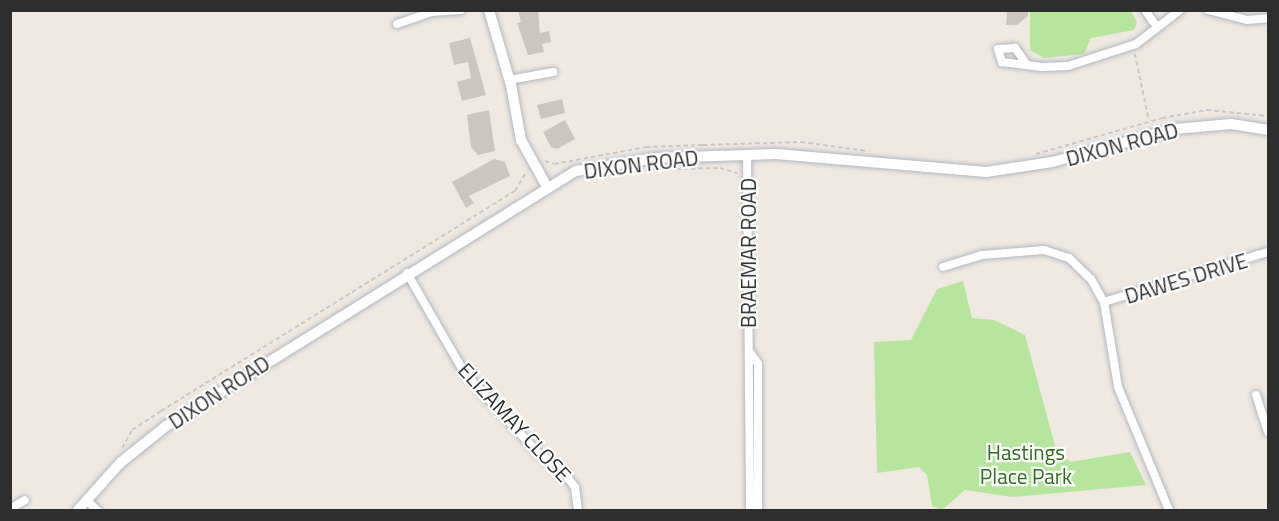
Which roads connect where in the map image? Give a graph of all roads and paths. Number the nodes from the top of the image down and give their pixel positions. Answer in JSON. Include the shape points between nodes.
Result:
{"nodes":[{"id":1,"x":461,"y":10,"type":"edge"},
{"id":2,"x":489,"y":10,"type":"edge"},
{"id":3,"x":1145,"y":10,"type":"edge"},
{"id":4,"x":1180,"y":10,"type":"edge"},
{"id":5,"x":1208,"y":10,"type":"edge"},
{"id":6,"x":1269,"y":18,"type":"edge"},
{"id":7,"x":397,"y":24,"type":"dead end"},
{"id":8,"x":1157,"y":27,"type":"junction"},
{"id":9,"x":1135,"y":52,"type":"dead end"},
{"id":10,"x":1027,"y":65,"type":"dead end"},
{"id":11,"x":553,"y":72,"type":"dead end"},
{"id":12,"x":509,"y":80,"type":"junction"},
{"id":13,"x":1269,"y":116,"type":"edge"},
{"id":14,"x":1149,"y":121,"type":"junction"},
{"id":15,"x":1269,"y":130,"type":"edge"},
{"id":16,"x":871,"y":152,"type":"dead end"},
{"id":17,"x":747,"y":155,"type":"junction"},
{"id":18,"x":1028,"y":155,"type":"dead end"},
{"id":19,"x":542,"y":162,"type":"dead end"},
{"id":20,"x":527,"y":171,"type":"dead end"},
{"id":21,"x":635,"y":171,"type":"dead end"},
{"id":22,"x":737,"y":173,"type":"dead end"},
{"id":23,"x":546,"y":185,"type":"junction"},
{"id":24,"x":1269,"y":252,"type":"edge"},
{"id":25,"x":944,"y":267,"type":"dead end"},
{"id":26,"x":406,"y":273,"type":"junction"},
{"id":27,"x":1104,"y":302,"type":"junction"},
{"id":28,"x":750,"y":352,"type":"junction"},
{"id":29,"x":1256,"y":395,"type":"dead end"},
{"id":30,"x":1269,"y":432,"type":"edge"},
{"id":31,"x":120,"y":464,"type":"junction"},
{"id":32,"x":24,"y":500,"type":"dead end"},
{"id":33,"x":86,"y":500,"type":"junction"},
{"id":34,"x":10,"y":509,"type":"edge"},
{"id":35,"x":78,"y":510,"type":"edge"},
{"id":36,"x":97,"y":510,"type":"edge"},
{"id":37,"x":578,"y":510,"type":"edge"},
{"id":38,"x":750,"y":510,"type":"edge"},
{"id":39,"x":758,"y":510,"type":"edge"},
{"id":40,"x":1169,"y":510,"type":"edge"}],
"edges":[{"from":1,"to":7,"type":"street","via":[[431,12]]},
{"from":2,"to":12,"type":"main road"},
{"from":3,"to":8,"type":"street"},
{"from":4,"to":8,"type":"street"},
{"from":5,"to":6,"type":"street","via":[[1247,20]]},
{"from":8,"to":10,"type":"street","via":[[1136,44],[1081,62]]},
{"from":9,"to":14,"type":"path"},
{"from":11,"to":12,"type":"street"},
{"from":12,"to":23,"type":"main road","via":[[521,140]]},
{"from":13,"to":14,"type":"path","via":[[1207,110]]},
{"from":14,"to":18,"type":"path"},
{"from":15,"to":17,"type":"main road","name":"DIXON ROAD","via":[[1231,124],[1175,129],[1042,165],[986,172],[913,169],[806,155]]},
{"from":16,"to":19,"type":"path","via":[[801,142],[714,144],[646,147],[554,164]]},
{"from":17,"to":23,"type":"main road","name":"DIXON ROAD","via":[[606,164],[576,171]]},
{"from":17,"to":28,"type":"street","name":"BRAEMAR ROAD"},
{"from":20,"to":31,"type":"path","via":[[515,191],[132,430],[123,445]]},
{"from":21,"to":22,"type":"path","via":[[720,168]]},
{"from":23,"to":26,"type":"main road","name":"DIXON ROAD"},
{"from":24,"to":27,"type":"street","name":"DAWES DRIVE"},
{"from":25,"to":27,"type":"street","via":[[982,255],[1044,250],[1069,258],[1091,279]]},
{"from":26,"to":31,"type":"main road","name":"DIXON ROAD","via":[[202,401]]},
{"from":26,"to":37,"type":"street","name":"ELIZAMAY CLOSE","via":[[464,372],[537,453],[560,468],[575,487]]},
{"from":27,"to":40,"type":"street","via":[[1118,387]]},
{"from":28,"to":38,"type":"street","name":"BRAEMAR ROAD"},
{"from":28,"to":39,"type":"street","name":"BRAEMAR ROAD","via":[[758,364]]},
{"from":29,"to":30,"type":"street"},
{"from":31,"to":33,"type":"main road","name":"DIXON ROAD"},
{"from":32,"to":34,"type":"street"},
{"from":33,"to":35,"type":"main road","name":"DIXON ROAD"},
{"from":33,"to":36,"type":"street"}]}
